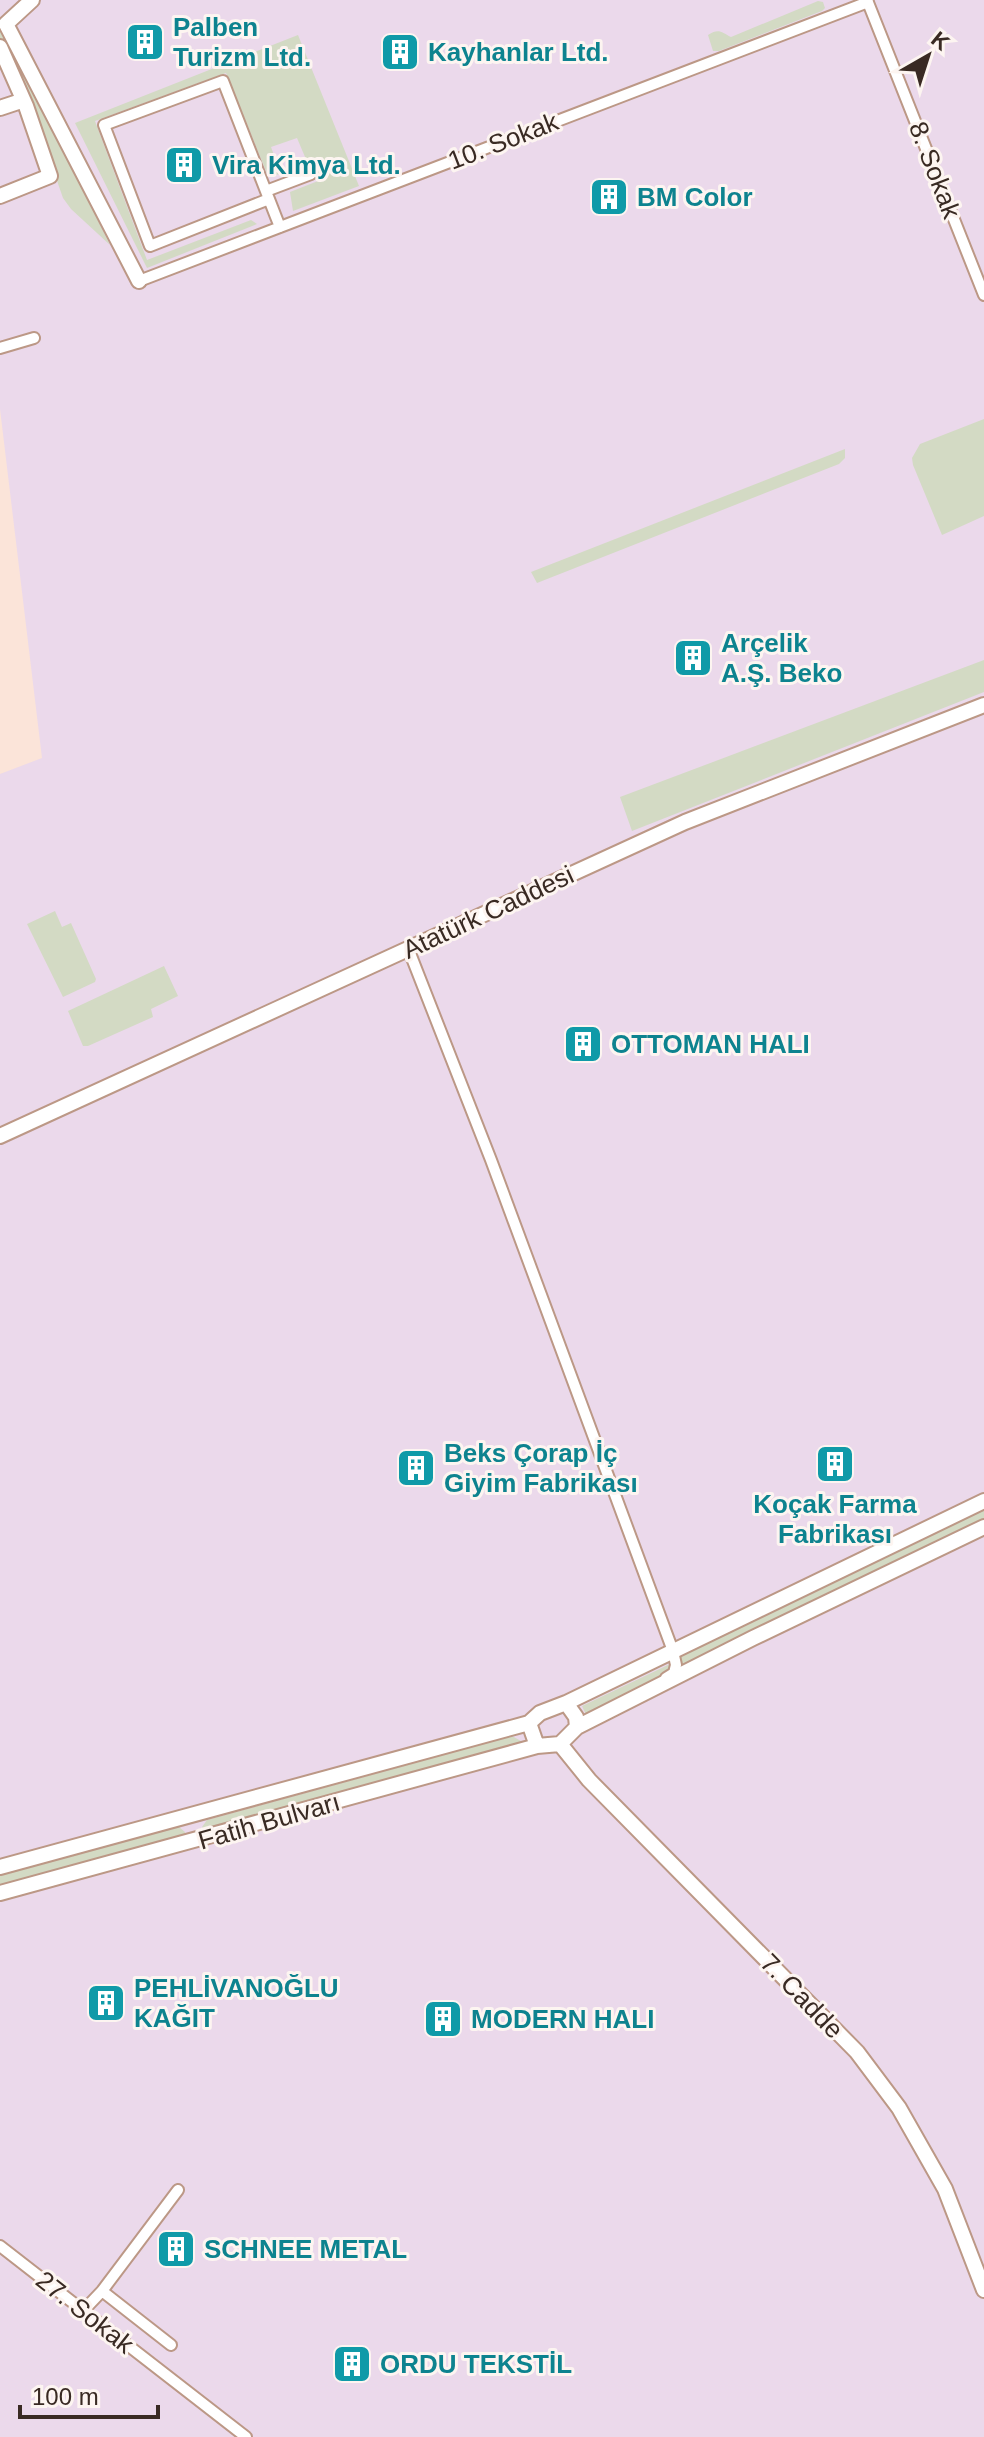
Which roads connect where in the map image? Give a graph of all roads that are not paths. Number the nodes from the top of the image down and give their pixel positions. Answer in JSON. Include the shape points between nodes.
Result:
{"nodes":[{"id":1,"x":32,"y":0,"type":"edge"},
{"id":2,"x":868,"y":1,"type":"edge"},
{"id":3,"x":0,"y":47,"type":"edge"},
{"id":4,"x":18,"y":102,"type":"dead end"},
{"id":5,"x":0,"y":108,"type":"edge"},
{"id":6,"x":311,"y":174,"type":"dead end"},
{"id":7,"x":267,"y":195,"type":"junction"},
{"id":8,"x":0,"y":196,"type":"edge"},
{"id":9,"x":280,"y":227,"type":"junction"},
{"id":10,"x":139,"y":281,"type":"joint"},
{"id":11,"x":984,"y":295,"type":"edge"},
{"id":12,"x":34,"y":338,"type":"dead end"},
{"id":13,"x":0,"y":348,"type":"edge"},
{"id":14,"x":984,"y":705,"type":"edge"},
{"id":15,"x":408,"y":948,"type":"junction"},
{"id":16,"x":0,"y":1136,"type":"edge"},
{"id":17,"x":984,"y":1501,"type":"edge"},
{"id":18,"x":984,"y":1527,"type":"edge"},
{"id":19,"x":673,"y":1651,"type":"junction"},
{"id":20,"x":643,"y":1692,"type":"junction"},
{"id":21,"x":566,"y":1703,"type":"junction"},
{"id":22,"x":529,"y":1723,"type":"junction"},
{"id":23,"x":577,"y":1727,"type":"junction"},
{"id":24,"x":560,"y":1744,"type":"junction"},
{"id":25,"x":537,"y":1746,"type":"junction"},
{"id":26,"x":0,"y":1867,"type":"edge"},
{"id":27,"x":0,"y":1893,"type":"edge"},
{"id":28,"x":178,"y":2190,"type":"dead end"},
{"id":29,"x":0,"y":2246,"type":"edge"},
{"id":30,"x":984,"y":2290,"type":"edge"},
{"id":31,"x":102,"y":2291,"type":"junction"},
{"id":32,"x":83,"y":2311,"type":"junction"},
{"id":33,"x":171,"y":2345,"type":"dead end"},
{"id":34,"x":246,"y":2437,"type":"edge"}],
"edges":[{"from":1,"to":10,"type":"street","via":[[6,24]]},
{"from":2,"to":9,"type":"street","name":"10. Sokak"},
{"from":2,"to":11,"type":"street","name":"8. Sokak"},
{"from":3,"to":8,"type":"street","via":[[50,176]]},
{"from":4,"to":5,"type":"street"},
{"from":6,"to":7,"type":"street"},
{"from":7,"to":7,"type":"street","via":[[223,81],[104,125],[150,246]]},
{"from":7,"to":9,"type":"street"},
{"from":9,"to":10,"type":"street","name":"10. Sokak"},
{"from":12,"to":13,"type":"street"},
{"from":14,"to":15,"type":"street","name":"Atatürk Caddesi","via":[[685,822]]},
{"from":15,"to":16,"type":"street","name":"Atatürk Caddesi"},
{"from":15,"to":19,"type":"street"},
{"from":17,"to":19,"type":"street","name":"Fatih Bulvarı"},
{"from":18,"to":20,"type":"street"},
{"from":19,"to":20,"type":"street","via":[[674,1673]]},
{"from":19,"to":21,"type":"street","name":"Fatih Bulvarı"},
{"from":20,"to":23,"type":"street"},
{"from":21,"to":22,"type":"street","name":"Fatih Bulvarı"},
{"from":21,"to":23,"type":"street"},
{"from":22,"to":25,"type":"street"},
{"from":22,"to":26,"type":"street","name":"Fatih Bulvarı"},
{"from":23,"to":24,"type":"street"},
{"from":24,"to":25,"type":"street","name":"Fatih Bulvarı"},
{"from":24,"to":30,"type":"street","name":"7. Cadde","via":[[589,1780],[857,2052],[899,2108],[945,2189]]},
{"from":25,"to":27,"type":"street","name":"Fatih Bulvarı"},
{"from":28,"to":31,"type":"street"},
{"from":29,"to":32,"type":"street","name":"27. Sokak"},
{"from":31,"to":32,"type":"street"},
{"from":31,"to":33,"type":"street"},
{"from":32,"to":34,"type":"street","name":"27. Sokak"}]}
